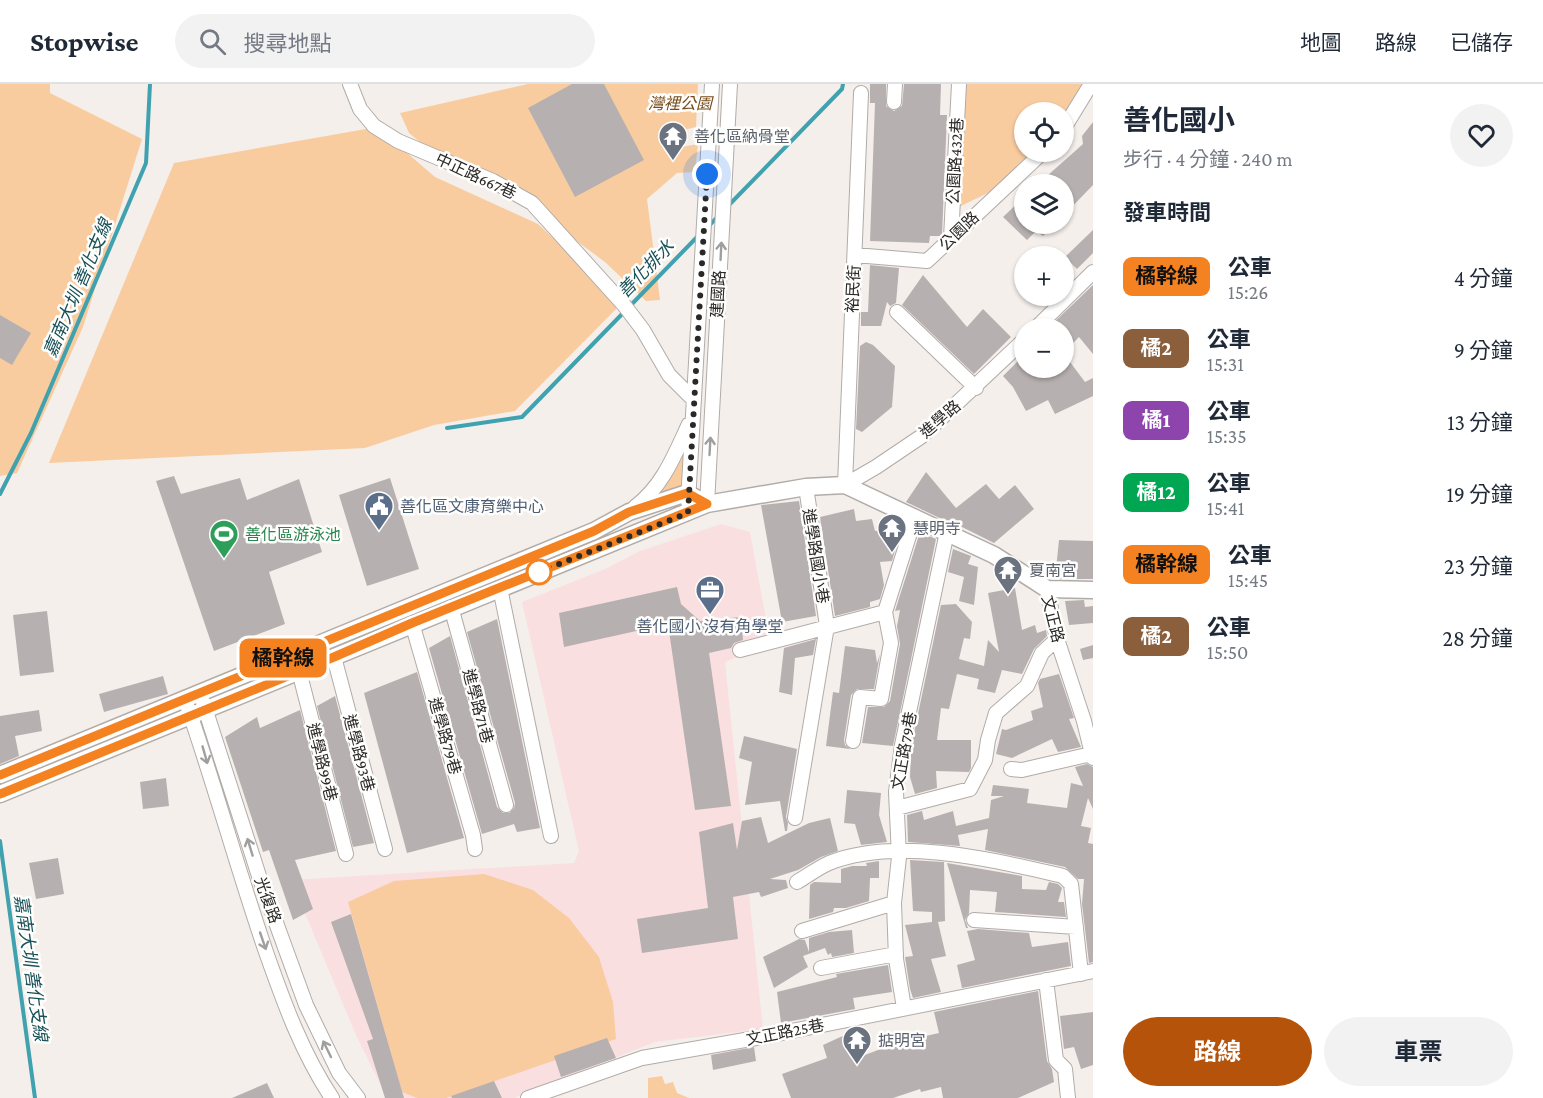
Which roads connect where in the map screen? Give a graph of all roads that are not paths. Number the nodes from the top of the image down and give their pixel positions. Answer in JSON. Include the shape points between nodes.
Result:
{"nodes":[{"id":1,"x":350,"y":84,"type":"edge"},
{"id":2,"x":712,"y":84,"type":"edge"},
{"id":3,"x":730,"y":84,"type":"edge"},
{"id":4,"x":895,"y":84,"type":"edge"},
{"id":5,"x":959,"y":84,"type":"edge"},
{"id":6,"x":1091,"y":84,"type":"edge"},
{"id":7,"x":861,"y":93,"type":"dead end"},
{"id":8,"x":894,"y":102,"type":"dead end"},
{"id":9,"x":1074,"y":112,"type":"edge"},
{"id":10,"x":1032,"y":162,"type":"edge"},
{"id":11,"x":951,"y":238,"type":"junction"},
{"id":12,"x":855,"y":255,"type":"junction"},
{"id":13,"x":1093,"y":272,"type":"edge"},
{"id":14,"x":897,"y":312,"type":"dead end"},
{"id":15,"x":1046,"y":318,"type":"edge"},
{"id":16,"x":1014,"y":350,"type":"edge"},
{"id":17,"x":976,"y":388,"type":"junction"},
{"id":18,"x":694,"y":400,"type":"junction"},
{"id":19,"x":692,"y":416,"type":"junction"},
{"id":20,"x":844,"y":485,"type":"junction"},
{"id":21,"x":806,"y":487,"type":"junction"},
{"id":22,"x":687,"y":493,"type":"junction"},
{"id":23,"x":707,"y":504,"type":"junction"},
{"id":24,"x":629,"y":512,"type":"junction"},
{"id":25,"x":688,"y":513,"type":"junction"},
{"id":26,"x":915,"y":517,"type":"junction"},
{"id":27,"x":946,"y":532,"type":"junction"},
{"id":28,"x":500,"y":588,"type":"junction"},
{"id":29,"x":1047,"y":589,"type":"junction"},
{"id":30,"x":1093,"y":590,"type":"edge"},
{"id":31,"x":451,"y":607,"type":"junction"},
{"id":32,"x":885,"y":612,"type":"junction"},
{"id":33,"x":412,"y":623,"type":"junction"},
{"id":34,"x":827,"y":626,"type":"junction"},
{"id":35,"x":1057,"y":639,"type":"junction"},
{"id":36,"x":740,"y":650,"type":"dead end"},
{"id":37,"x":334,"y":657,"type":"junction"},
{"id":38,"x":299,"y":671,"type":"junction"},
{"id":39,"x":192,"y":697,"type":"junction"},
{"id":40,"x":206,"y":709,"type":"junction"},
{"id":41,"x":191,"y":716,"type":"junction"},
{"id":42,"x":853,"y":741,"type":"dead end"},
{"id":43,"x":1092,"y":756,"type":"edge"},
{"id":44,"x":1011,"y":769,"type":"dead end"},
{"id":45,"x":0,"y":775,"type":"edge"},
{"id":46,"x":0,"y":794,"type":"edge"},
{"id":47,"x":506,"y":804,"type":"dead end"},
{"id":48,"x":897,"y":808,"type":"junction"},
{"id":49,"x":795,"y":818,"type":"dead end"},
{"id":50,"x":551,"y":836,"type":"dead end"},
{"id":51,"x":385,"y":849,"type":"dead end"},
{"id":52,"x":475,"y":849,"type":"dead end"},
{"id":53,"x":899,"y":851,"type":"junction"},
{"id":54,"x":346,"y":854,"type":"dead end"},
{"id":55,"x":797,"y":882,"type":"dead end"},
{"id":56,"x":894,"y":903,"type":"junction"},
{"id":57,"x":974,"y":920,"type":"dead end"},
{"id":58,"x":1076,"y":927,"type":"junction"},
{"id":59,"x":802,"y":931,"type":"dead end"},
{"id":60,"x":896,"y":954,"type":"junction"},
{"id":61,"x":821,"y":968,"type":"dead end"},
{"id":62,"x":1087,"y":973,"type":"edge"},
{"id":63,"x":1046,"y":980,"type":"junction"},
{"id":64,"x":904,"y":1008,"type":"junction"},
{"id":65,"x":332,"y":1098,"type":"edge"},
{"id":66,"x":358,"y":1098,"type":"edge"},
{"id":67,"x":528,"y":1098,"type":"edge"},
{"id":68,"x":1068,"y":1098,"type":"edge"}],
"edges":[{"from":1,"to":18,"type":"street","name":"中正路667巷","via":[[360,109],[374,126],[532,203],[624,305],[644,330],[669,375]]},
{"from":2,"to":18,"type":"street","name":"建國路"},
{"from":23,"to":3,"type":"street","name":"建國路","one_way":true},
{"from":4,"to":8,"type":"street"},
{"from":5,"to":11,"type":"street","name":"公園路432巷"},
{"from":6,"to":9,"type":"street"},
{"from":7,"to":12,"type":"street","name":"裕民街"},
{"from":10,"to":11,"type":"street","name":"公園路"},
{"from":11,"to":12,"type":"street","name":"公園路","via":[[927,261]]},
{"from":12,"to":20,"type":"street","name":"裕民街"},
{"from":13,"to":15,"type":"street"},
{"from":14,"to":17,"type":"street"},
{"from":16,"to":17,"type":"street","name":"進學路"},
{"from":17,"to":20,"type":"street","name":"進學路","via":[[922,436]]},
{"from":18,"to":19,"type":"street","name":"建國路"},
{"from":19,"to":22,"type":"street","name":"建國路"},
{"from":19,"to":24,"type":"street","via":[[658,484],[649,497]]},
{"from":20,"to":21,"type":"main road","name":"文正路"},
{"from":20,"to":26,"type":"main road","name":"文正路"},
{"from":21,"to":23,"type":"main road","name":"文正路"},
{"from":21,"to":34,"type":"street","name":"進學路國小巷"},
{"from":22,"to":23,"type":"main road"},
{"from":22,"to":24,"type":"main road"},
{"from":22,"to":25,"type":"street","name":"建國路"},
{"from":23,"to":25,"type":"main road"},
{"from":24,"to":39,"type":"main road","via":[[594,531]]},
{"from":25,"to":28,"type":"main road"},
{"from":26,"to":27,"type":"main road","name":"文正路"},
{"from":26,"to":32,"type":"street"},
{"from":27,"to":29,"type":"main road","name":"文正路","via":[[994,555]]},
{"from":27,"to":48,"type":"street","name":"文正路79巷","via":[[902,745]]},
{"from":28,"to":31,"type":"main road"},
{"from":28,"to":50,"type":"street"},
{"from":29,"to":30,"type":"main road"},
{"from":29,"to":35,"type":"street","name":"文正路"},
{"from":31,"to":33,"type":"main road"},
{"from":31,"to":47,"type":"street","name":"進學路71巷"},
{"from":32,"to":34,"type":"street"},
{"from":32,"to":42,"type":"street","via":[[891,642],[881,699],[860,698]]},
{"from":33,"to":37,"type":"main road"},
{"from":33,"to":52,"type":"street","name":"進學路79巷"},
{"from":34,"to":36,"type":"street"},
{"from":34,"to":49,"type":"street"},
{"from":35,"to":43,"type":"street","name":"文正路"},
{"from":35,"to":48,"type":"street","via":[[1042,653],[1027,686],[996,713],[985,760],[970,789]]},
{"from":37,"to":38,"type":"main road"},
{"from":37,"to":51,"type":"street","name":"進學路93巷"},
{"from":38,"to":40,"type":"main road"},
{"from":38,"to":54,"type":"street","name":"進學路99巷"},
{"from":39,"to":40,"type":"street","name":"光復路"},
{"from":39,"to":41,"type":"street","name":"光復路"},
{"from":39,"to":45,"type":"main road"},
{"from":40,"to":41,"type":"main road"},
{"from":66,"to":40,"type":"street","name":"光復路","one_way":true,"via":[[339,1073],[306,1005]]},
{"from":41,"to":46,"type":"main road"},
{"from":41,"to":65,"type":"street","name":"光復路","one_way":true,"via":[[286,1009],[315,1074]]},
{"from":43,"to":44,"type":"street"},
{"from":48,"to":53,"type":"street","name":"文正路79巷"},
{"from":53,"to":55,"type":"street","via":[[862,854],[828,864]]},
{"from":53,"to":56,"type":"street","name":"文正路79巷"},
{"from":53,"to":58,"type":"street","via":[[990,859],[1063,876],[1071,884]]},
{"from":56,"to":59,"type":"street"},
{"from":56,"to":60,"type":"street","name":"文正路79巷"},
{"from":57,"to":58,"type":"street"},
{"from":58,"to":62,"type":"street"},
{"from":60,"to":61,"type":"street"},
{"from":60,"to":64,"type":"street","name":"文正路79巷"},
{"from":62,"to":63,"type":"street","name":"文正路25巷"},
{"from":63,"to":64,"type":"street","name":"文正路25巷"},
{"from":63,"to":68,"type":"street","via":[[1056,1060],[1065,1069]]},
{"from":64,"to":67,"type":"street","name":"文正路25巷","via":[[642,1058]]}]}
